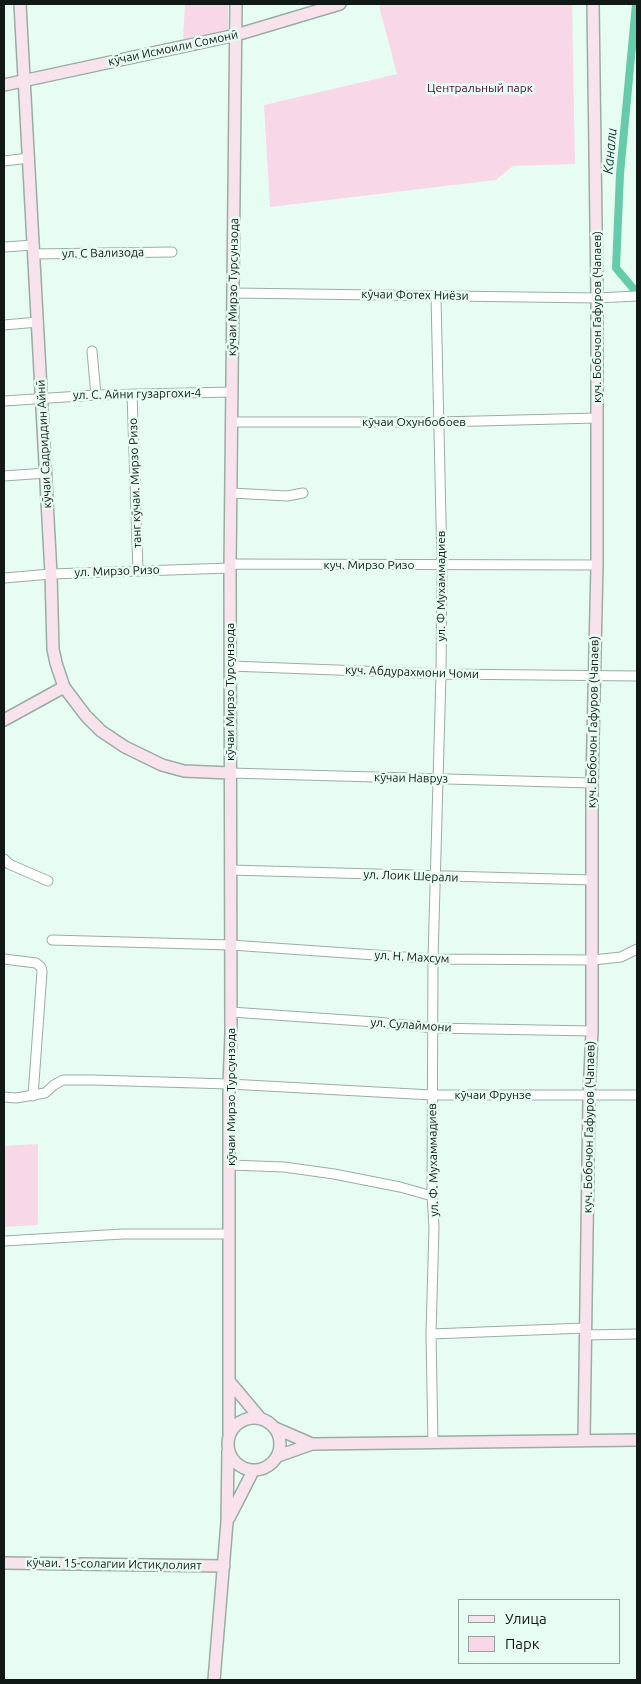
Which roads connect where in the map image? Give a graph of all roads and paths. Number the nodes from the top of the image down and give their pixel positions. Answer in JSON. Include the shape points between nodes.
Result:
{"nodes":[{"id":1,"x":20,"y":4,"type":"edge"},
{"id":2,"x":236,"y":4,"type":"edge"},
{"id":3,"x":340,"y":4,"type":"edge"},
{"id":4,"x":594,"y":4,"type":"edge"},
{"id":5,"x":236,"y":35,"type":"junction"},
{"id":6,"x":25,"y":80,"type":"junction"},
{"id":7,"x":4,"y":85,"type":"edge"},
{"id":8,"x":29,"y":158,"type":"junction"},
{"id":9,"x":4,"y":161,"type":"edge"},
{"id":10,"x":4,"y":247,"type":"edge"},
{"id":11,"x":34,"y":250,"type":"junction"},
{"id":12,"x":172,"y":252,"type":"dead end"},
{"id":13,"x":233,"y":292,"type":"junction"},
{"id":14,"x":436,"y":296,"type":"junction"},
{"id":15,"x":635,"y":296,"type":"edge"},
{"id":16,"x":597,"y":298,"type":"junction"},
{"id":17,"x":38,"y":322,"type":"junction"},
{"id":18,"x":4,"y":325,"type":"edge"},
{"id":19,"x":92,"y":350,"type":"dead end"},
{"id":20,"x":232,"y":392,"type":"junction"},
{"id":21,"x":132,"y":394,"type":"junction"},
{"id":22,"x":96,"y":395,"type":"junction"},
{"id":23,"x":42,"y":397,"type":"junction"},
{"id":24,"x":4,"y":401,"type":"edge"},
{"id":25,"x":597,"y":418,"type":"junction"},
{"id":26,"x":232,"y":422,"type":"junction"},
{"id":27,"x":439,"y":422,"type":"junction"},
{"id":28,"x":46,"y":473,"type":"junction"},
{"id":29,"x":4,"y":476,"type":"edge"},
{"id":30,"x":231,"y":493,"type":"junction"},
{"id":31,"x":303,"y":493,"type":"dead end"},
{"id":32,"x":442,"y":565,"type":"junction"},
{"id":33,"x":597,"y":565,"type":"junction"},
{"id":34,"x":230,"y":566,"type":"junction"},
{"id":35,"x":138,"y":571,"type":"junction"},
{"id":36,"x":51,"y":574,"type":"junction"},
{"id":37,"x":4,"y":578,"type":"edge"},
{"id":38,"x":230,"y":666,"type":"junction"},
{"id":39,"x":441,"y":674,"type":"junction"},
{"id":40,"x":594,"y":675,"type":"junction"},
{"id":41,"x":637,"y":676,"type":"edge"},
{"id":42,"x":64,"y":687,"type":"junction"},
{"id":43,"x":4,"y":720,"type":"edge"},
{"id":44,"x":230,"y":773,"type":"junction"},
{"id":45,"x":438,"y":778,"type":"junction"},
{"id":46,"x":592,"y":783,"type":"junction"},
{"id":47,"x":4,"y":859,"type":"edge"},
{"id":48,"x":230,"y":870,"type":"junction"},
{"id":49,"x":434,"y":876,"type":"junction"},
{"id":50,"x":592,"y":880,"type":"junction"},
{"id":51,"x":48,"y":881,"type":"dead end"},
{"id":52,"x":52,"y":940,"type":"dead end"},
{"id":53,"x":231,"y":945,"type":"junction"},
{"id":54,"x":637,"y":949,"type":"edge"},
{"id":55,"x":4,"y":958,"type":"edge"},
{"id":56,"x":433,"y":959,"type":"junction"},
{"id":57,"x":593,"y":960,"type":"junction"},
{"id":58,"x":231,"y":1012,"type":"junction"},
{"id":59,"x":433,"y":1028,"type":"junction"},
{"id":60,"x":592,"y":1031,"type":"junction"},
{"id":61,"x":229,"y":1084,"type":"junction"},
{"id":62,"x":432,"y":1095,"type":"junction"},
{"id":63,"x":637,"y":1095,"type":"edge"},
{"id":64,"x":33,"y":1096,"type":"junction"},
{"id":65,"x":589,"y":1096,"type":"junction"},
{"id":66,"x":4,"y":1098,"type":"edge"},
{"id":67,"x":230,"y":1165,"type":"junction"},
{"id":68,"x":432,"y":1196,"type":"junction"},
{"id":69,"x":229,"y":1234,"type":"junction"},
{"id":70,"x":4,"y":1241,"type":"edge"},
{"id":71,"x":586,"y":1332,"type":"junction"},
{"id":72,"x":431,"y":1334,"type":"junction"},
{"id":73,"x":637,"y":1334,"type":"edge"},
{"id":74,"x":230,"y":1381,"type":"junction"},
{"id":75,"x":260,"y":1418,"type":"junction"},
{"id":76,"x":276,"y":1428,"type":"junction"},
{"id":77,"x":229,"y":1433,"type":"junction"},
{"id":78,"x":584,"y":1440,"type":"junction"},
{"id":79,"x":637,"y":1440,"type":"edge"},
{"id":80,"x":433,"y":1443,"type":"junction"},
{"id":81,"x":312,"y":1444,"type":"junction"},
{"id":82,"x":228,"y":1451,"type":"junction"},
{"id":83,"x":278,"y":1456,"type":"junction"},
{"id":84,"x":253,"y":1471,"type":"junction"},
{"id":85,"x":227,"y":1522,"type":"junction"},
{"id":86,"x":4,"y":1563,"type":"edge"},
{"id":87,"x":224,"y":1566,"type":"junction"},
{"id":88,"x":214,"y":1680,"type":"edge"}],
"edges":[{"from":1,"to":6,"type":"street","name":"кӯчаи Садриддин Айнӣ"},
{"from":2,"to":5,"type":"street","name":"кӯчаи Мирзо Турсунзода"},
{"from":3,"to":5,"type":"street","name":"кӯчаи Исмоили Сомонӣ"},
{"from":4,"to":16,"type":"street","name":"куч. Бобочон Гафуров (Чапаев)"},
{"from":5,"to":6,"type":"street","name":"кӯчаи Исмоили Сомонӣ"},
{"from":5,"to":13,"type":"street","name":"кӯчаи Мирзо Турсунзода"},
{"from":6,"to":7,"type":"street","name":"кӯчаи Исмоили Сомонӣ"},
{"from":6,"to":8,"type":"street","name":"кӯчаи Садриддин Айнӣ"},
{"from":8,"to":9,"type":"street"},
{"from":8,"to":11,"type":"street","name":"кӯчаи Садриддин Айнӣ"},
{"from":10,"to":11,"type":"street","name":"ул. С Вализода"},
{"from":11,"to":12,"type":"street","name":"ул. С Вализода"},
{"from":11,"to":17,"type":"street","name":"кӯчаи Садриддин Айнӣ"},
{"from":13,"to":14,"type":"street","name":"кӯчаи Фотех Ниёзи"},
{"from":13,"to":20,"type":"street","name":"кӯчаи Мирзо Турсунзода"},
{"from":14,"to":16,"type":"street","name":"кӯчаи Фотех Ниёзи"},
{"from":14,"to":27,"type":"street","name":"ул. Ф Мухаммадиев"},
{"from":15,"to":16,"type":"street","name":"кӯчаи Фотех Ниёзи"},
{"from":16,"to":25,"type":"street","name":"куч. Бобочон Гафуров (Чапаев)"},
{"from":17,"to":18,"type":"street"},
{"from":17,"to":23,"type":"street","name":"кӯчаи Садриддин Айнӣ"},
{"from":19,"to":22,"type":"street"},
{"from":20,"to":21,"type":"street","name":"ул. С. Айни гузаргохи-4"},
{"from":20,"to":26,"type":"street","name":"кӯчаи Мирзо Турсунзода"},
{"from":21,"to":22,"type":"street","name":"ул. С. Айни гузаргохи-4"},
{"from":21,"to":35,"type":"street","name":"танг кӯчаи. Мирзо Ризо"},
{"from":22,"to":23,"type":"street","name":"ул. С. Айни гузаргохи-4"},
{"from":23,"to":24,"type":"street","name":"ул. С. Айни гузаргохи-4"},
{"from":23,"to":28,"type":"street","name":"кӯчаи Садриддин Айнӣ"},
{"from":25,"to":27,"type":"street","name":"кӯчаи Охунбобоев"},
{"from":25,"to":33,"type":"street","name":"куч. Бобочон Гафуров (Чапаев)"},
{"from":26,"to":27,"type":"street","name":"кӯчаи Охунбобоев"},
{"from":26,"to":30,"type":"street","name":"кӯчаи Мирзо Турсунзода"},
{"from":27,"to":32,"type":"street","name":"ул. Ф Мухаммадиев"},
{"from":28,"to":29,"type":"street"},
{"from":28,"to":36,"type":"street","name":"кӯчаи Садриддин Айнӣ"},
{"from":30,"to":31,"type":"street","via":[[287,496]]},
{"from":30,"to":34,"type":"street","name":"кӯчаи Мирзо Турсунзода"},
{"from":32,"to":33,"type":"street","name":"куч. Мирзо Ризо"},
{"from":32,"to":34,"type":"street","name":"куч. Мирзо Ризо"},
{"from":32,"to":39,"type":"street","name":"ул. Ф Мухаммадиев"},
{"from":33,"to":40,"type":"street","name":"куч. Бобочон Гафуров (Чапаев)"},
{"from":34,"to":35,"type":"street","name":"ул. Мирзо Ризо"},
{"from":34,"to":38,"type":"street","name":"кӯчаи Мирзо Турсунзода"},
{"from":35,"to":36,"type":"street","name":"ул. Мирзо Ризо"},
{"from":36,"to":37,"type":"street","name":"ул. Мирзо Ризо"},
{"from":36,"to":42,"type":"street","name":"кӯчаи Садриддин Айнӣ","via":[[53,649]]},
{"from":38,"to":39,"type":"street","name":"куч. Абдурахмони Чоми"},
{"from":38,"to":44,"type":"street","name":"кӯчаи Мирзо Турсунзода"},
{"from":39,"to":40,"type":"street","name":"куч. Абдурахмони Чоми"},
{"from":39,"to":45,"type":"street","name":"ул. Ф Мухаммадиев"},
{"from":40,"to":41,"type":"street","name":"куч. Абдурахмони Чоми"},
{"from":40,"to":46,"type":"street","name":"куч. Бобочон Гафуров (Чапаев)"},
{"from":42,"to":43,"type":"street"},
{"from":42,"to":44,"type":"street","name":"кӯчаи Садриддин Айнӣ","via":[[101,731],[125,747],[162,765],[184,771]]},
{"from":44,"to":45,"type":"street","name":"кӯчаи Навруз"},
{"from":44,"to":48,"type":"street","name":"кӯчаи Мирзо Турсунзода"},
{"from":45,"to":46,"type":"street","name":"кӯчаи Навруз"},
{"from":45,"to":49,"type":"street","name":"ул. Ф Мухаммадиев"},
{"from":46,"to":50,"type":"street","name":"куч. Бобочон Гафуров (Чапаев)"},
{"from":47,"to":51,"type":"street"},
{"from":48,"to":49,"type":"street","name":"ул. Лоик Шерали"},
{"from":48,"to":53,"type":"street","name":"кӯчаи Мирзо Турсунзода"},
{"from":49,"to":50,"type":"street","name":"ул. Лоик Шерали"},
{"from":49,"to":56,"type":"street","name":"ул. Ф. Мухаммадиев"},
{"from":50,"to":57,"type":"street","name":"куч. Бобочон Гафуров (Чапаев)"},
{"from":52,"to":53,"type":"street","name":"ул. Н. Махсум"},
{"from":53,"to":56,"type":"street","name":"ул. Н. Махсум"},
{"from":53,"to":58,"type":"street","name":"кӯчаи Мирзо Турсунзода"},
{"from":54,"to":57,"type":"street","name":"ул. Н. Махсум","via":[[620,958]]},
{"from":55,"to":64,"type":"street","via":[[36,963],[41,967]]},
{"from":56,"to":57,"type":"street","name":"ул. Н. Махсум"},
{"from":56,"to":59,"type":"street","name":"ул. Ф. Мухаммадиев"},
{"from":57,"to":60,"type":"street","name":"куч. Бобочон Гафуров (Чапаев)"},
{"from":58,"to":59,"type":"street","name":"ул. Сулаймони"},
{"from":58,"to":61,"type":"street","name":"кӯчаи Мирзо Турсунзода"},
{"from":59,"to":60,"type":"street","name":"ул. Сулаймони"},
{"from":59,"to":62,"type":"street","name":"ул. Ф. Мухаммадиев"},
{"from":60,"to":65,"type":"street","name":"куч. Бобочон Гафуров (Чапаев)"},
{"from":61,"to":62,"type":"street","name":"кӯчаи Фрунзе"},
{"from":61,"to":64,"type":"street","name":"кӯчаи Фрунзе","via":[[63,1080],[45,1093]]},
{"from":61,"to":67,"type":"street","name":"кӯчаи Мирзо Турсунзода"},
{"from":62,"to":65,"type":"street","name":"кӯчаи Фрунзе"},
{"from":62,"to":68,"type":"street","name":"ул. Ф. Мухаммадиев"},
{"from":63,"to":65,"type":"street","name":"кӯчаи Фрунзе"},
{"from":64,"to":66,"type":"street"},
{"from":65,"to":71,"type":"street","name":"куч. Бобочон Гафуров (Чапаев)"},
{"from":67,"to":68,"type":"street","via":[[284,1167],[334,1174]]},
{"from":67,"to":69,"type":"street","name":"кӯчаи Мирзо Турсунзода"},
{"from":68,"to":72,"type":"street","name":"ул. Ф. Мухаммадиев"},
{"from":69,"to":70,"type":"street","via":[[123,1234]]},
{"from":69,"to":74,"type":"street","name":"кӯчаи Мирзо Турсунзода"},
{"from":71,"to":72,"type":"street"},
{"from":71,"to":73,"type":"street"},
{"from":71,"to":78,"type":"street","name":"куч. Бобочон Гафуров (Чапаев)"},
{"from":72,"to":80,"type":"street","name":"ул. Ф. Мухаммадиев"},
{"from":74,"to":75,"type":"street"},
{"from":74,"to":77,"type":"street","name":"кӯчаи Мирзо Турсунзода"},
{"from":75,"to":76,"type":"street"},
{"from":75,"to":77,"type":"street","via":[[246,1418]]},
{"from":76,"to":81,"type":"street"},
{"from":76,"to":83,"type":"street","via":[[281,1442]]},
{"from":77,"to":82,"type":"street","name":"кӯчаи Мирзо Турсунзода"},
{"from":78,"to":79,"type":"street"},
{"from":78,"to":80,"type":"street"},
{"from":80,"to":81,"type":"street"},
{"from":81,"to":83,"type":"street"},
{"from":82,"to":84,"type":"street","via":[[240,1468]]},
{"from":82,"to":85,"type":"street","name":"кӯчаи Мирзо Турсунзода"},
{"from":83,"to":84,"type":"street","via":[[268,1467]]},
{"from":84,"to":85,"type":"street","name":"кӯчаи Мирзо Турсунзода"},
{"from":85,"to":87,"type":"street","name":"кӯчаи Мирзо Турсунзода"},
{"from":86,"to":87,"type":"street","name":"кӯчаи. 15-солагии Истиқлолият"},
{"from":87,"to":88,"type":"street","name":"кӯчаи Мирзо Турсунзода"}]}
